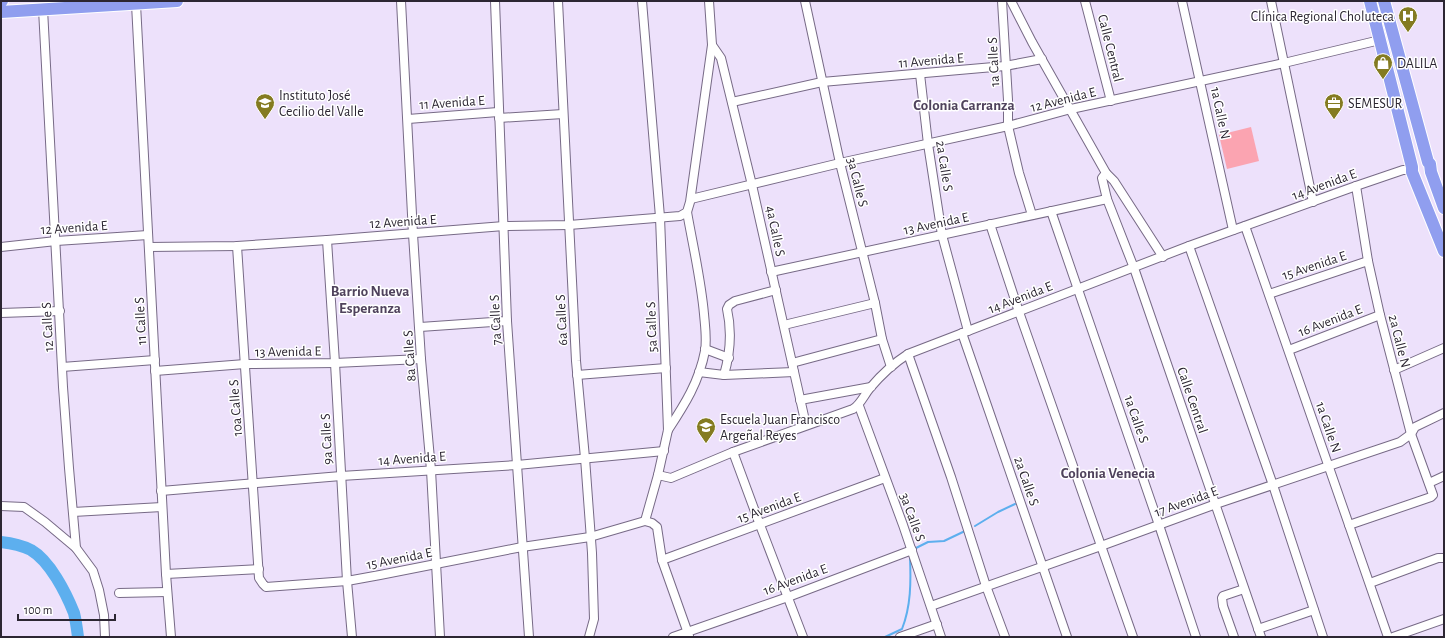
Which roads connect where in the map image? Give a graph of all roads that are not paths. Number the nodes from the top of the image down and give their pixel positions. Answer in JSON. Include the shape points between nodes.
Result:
{"nodes":[{"id":1,"x":177,"y":1,"type":"edge"},
{"id":2,"x":401,"y":1,"type":"edge"},
{"id":3,"x":495,"y":1,"type":"edge"},
{"id":4,"x":558,"y":1,"type":"edge"},
{"id":5,"x":642,"y":1,"type":"edge"},
{"id":6,"x":709,"y":1,"type":"edge"},
{"id":7,"x":805,"y":1,"type":"edge"},
{"id":8,"x":1002,"y":1,"type":"edge"},
{"id":9,"x":1011,"y":1,"type":"edge"},
{"id":10,"x":1085,"y":1,"type":"edge"},
{"id":11,"x":1182,"y":1,"type":"edge"},
{"id":12,"x":1271,"y":1,"type":"edge"},
{"id":13,"x":1370,"y":1,"type":"edge"},
{"id":14,"x":1384,"y":1,"type":"edge"},
{"id":15,"x":136,"y":4,"type":"junction"},
{"id":16,"x":43,"y":9,"type":"junction"},
{"id":17,"x":1,"y":12,"type":"edge"},
{"id":18,"x":1380,"y":40,"type":"junction"},
{"id":19,"x":712,"y":45,"type":"junction"},
{"id":20,"x":1042,"y":59,"type":"junction"},
{"id":21,"x":1284,"y":63,"type":"junction"},
{"id":22,"x":1005,"y":66,"type":"junction"},
{"id":23,"x":920,"y":74,"type":"junction"},
{"id":24,"x":1200,"y":80,"type":"junction"},
{"id":25,"x":822,"y":82,"type":"junction"},
{"id":26,"x":1111,"y":101,"type":"junction"},
{"id":27,"x":732,"y":102,"type":"junction"},
{"id":28,"x":1071,"y":109,"type":"junction"},
{"id":29,"x":563,"y":114,"type":"junction"},
{"id":30,"x":498,"y":115,"type":"junction"},
{"id":31,"x":408,"y":119,"type":"junction"},
{"id":32,"x":1008,"y":126,"type":"junction"},
{"id":33,"x":928,"y":144,"type":"junction"},
{"id":34,"x":840,"y":164,"type":"junction"},
{"id":35,"x":1430,"y":167,"type":"junction"},
{"id":36,"x":1413,"y":171,"type":"junction"},
{"id":37,"x":1106,"y":173,"type":"junction"},
{"id":38,"x":752,"y":185,"type":"junction"},
{"id":39,"x":1356,"y":186,"type":"junction"},
{"id":40,"x":691,"y":199,"type":"junction"},
{"id":41,"x":1107,"y":199,"type":"junction"},
{"id":42,"x":1313,"y":202,"type":"junction"},
{"id":43,"x":1444,"y":208,"type":"edge"},
{"id":44,"x":1051,"y":211,"type":"junction"},
{"id":45,"x":683,"y":214,"type":"junction"},
{"id":46,"x":1032,"y":215,"type":"junction"},
{"id":47,"x":660,"y":217,"type":"junction"},
{"id":48,"x":569,"y":224,"type":"junction"},
{"id":49,"x":990,"y":224,"type":"junction"},
{"id":50,"x":504,"y":226,"type":"junction"},
{"id":51,"x":1245,"y":226,"type":"junction"},
{"id":52,"x":1233,"y":230,"type":"junction"},
{"id":53,"x":413,"y":234,"type":"junction"},
{"id":54,"x":148,"y":235,"type":"junction"},
{"id":55,"x":942,"y":235,"type":"junction"},
{"id":56,"x":327,"y":240,"type":"junction"},
{"id":57,"x":56,"y":241,"type":"junction"},
{"id":58,"x":1,"y":246,"type":"edge"},
{"id":59,"x":237,"y":246,"type":"junction"},
{"id":60,"x":1189,"y":246,"type":"junction"},
{"id":61,"x":149,"y":248,"type":"junction"},
{"id":62,"x":1443,"y":248,"type":"edge"},
{"id":63,"x":862,"y":252,"type":"junction"},
{"id":64,"x":1163,"y":257,"type":"junction"},
{"id":65,"x":1368,"y":261,"type":"junction"},
{"id":66,"x":1134,"y":268,"type":"junction"},
{"id":67,"x":771,"y":272,"type":"junction"},
{"id":68,"x":1078,"y":289,"type":"junction"},
{"id":69,"x":776,"y":290,"type":"junction"},
{"id":70,"x":1269,"y":294,"type":"junction"},
{"id":71,"x":875,"y":304,"type":"junction"},
{"id":72,"x":60,"y":311,"type":"junction"},
{"id":73,"x":1018,"y":312,"type":"junction"},
{"id":74,"x":1,"y":313,"type":"edge"},
{"id":75,"x":1380,"y":315,"type":"junction"},
{"id":76,"x":507,"y":321,"type":"junction"},
{"id":77,"x":784,"y":325,"type":"junction"},
{"id":78,"x":420,"y":326,"type":"junction"},
{"id":79,"x":965,"y":332,"type":"junction"},
{"id":80,"x":882,"y":339,"type":"junction"},
{"id":81,"x":1444,"y":348,"type":"edge"},
{"id":82,"x":705,"y":349,"type":"junction"},
{"id":83,"x":1290,"y":350,"type":"junction"},
{"id":84,"x":908,"y":354,"type":"junction"},
{"id":85,"x":729,"y":358,"type":"junction"},
{"id":86,"x":421,"y":359,"type":"junction"},
{"id":87,"x":155,"y":360,"type":"junction"},
{"id":88,"x":335,"y":363,"type":"junction"},
{"id":89,"x":792,"y":363,"type":"junction"},
{"id":90,"x":245,"y":364,"type":"junction"},
{"id":91,"x":62,"y":367,"type":"junction"},
{"id":92,"x":891,"y":367,"type":"junction"},
{"id":93,"x":666,"y":368,"type":"junction"},
{"id":94,"x":1394,"y":370,"type":"junction"},
{"id":95,"x":155,"y":371,"type":"junction"},
{"id":96,"x":699,"y":372,"type":"junction"},
{"id":97,"x":794,"y":372,"type":"junction"},
{"id":98,"x":724,"y":375,"type":"junction"},
{"id":99,"x":577,"y":376,"type":"junction"},
{"id":100,"x":871,"y":387,"type":"junction"},
{"id":101,"x":800,"y":400,"type":"junction"},
{"id":102,"x":859,"y":406,"type":"junction"},
{"id":103,"x":1444,"y":413,"type":"edge"},
{"id":104,"x":806,"y":425,"type":"junction"},
{"id":105,"x":668,"y":430,"type":"junction"},
{"id":106,"x":1411,"y":434,"type":"junction"},
{"id":107,"x":664,"y":451,"type":"junction"},
{"id":108,"x":733,"y":452,"type":"junction"},
{"id":109,"x":585,"y":458,"type":"junction"},
{"id":110,"x":517,"y":465,"type":"junction"},
{"id":111,"x":1328,"y":466,"type":"junction"},
{"id":112,"x":431,"y":470,"type":"junction"},
{"id":113,"x":658,"y":475,"type":"junction"},
{"id":114,"x":341,"y":476,"type":"junction"},
{"id":115,"x":1444,"y":476,"type":"edge"},
{"id":116,"x":885,"y":478,"type":"junction"},
{"id":117,"x":1429,"y":482,"type":"junction"},
{"id":118,"x":253,"y":483,"type":"junction"},
{"id":119,"x":1273,"y":485,"type":"junction"},
{"id":120,"x":162,"y":491,"type":"junction"},
{"id":121,"x":1216,"y":504,"type":"junction"},
{"id":122,"x":1,"y":506,"type":"edge"},
{"id":123,"x":162,"y":507,"type":"junction"},
{"id":124,"x":73,"y":512,"type":"junction"},
{"id":125,"x":645,"y":521,"type":"junction"},
{"id":126,"x":760,"y":525,"type":"junction"},
{"id":127,"x":1159,"y":525,"type":"junction"},
{"id":128,"x":1350,"y":526,"type":"junction"},
{"id":129,"x":590,"y":537,"type":"junction"},
{"id":130,"x":522,"y":546,"type":"junction"},
{"id":131,"x":1101,"y":546,"type":"junction"},
{"id":132,"x":76,"y":548,"type":"junction"},
{"id":133,"x":912,"y":550,"type":"junction"},
{"id":134,"x":1444,"y":558,"type":"edge"},
{"id":135,"x":662,"y":560,"type":"junction"},
{"id":136,"x":436,"y":564,"type":"junction"},
{"id":137,"x":1043,"y":567,"type":"junction"},
{"id":138,"x":259,"y":569,"type":"junction"},
{"id":139,"x":166,"y":574,"type":"junction"},
{"id":140,"x":347,"y":581,"type":"junction"},
{"id":141,"x":1370,"y":583,"type":"junction"},
{"id":142,"x":986,"y":586,"type":"junction"},
{"id":143,"x":1244,"y":589,"type":"junction"},
{"id":144,"x":167,"y":592,"type":"junction"},
{"id":145,"x":119,"y":593,"type":"dead end"},
{"id":146,"x":788,"y":597,"type":"junction"},
{"id":147,"x":931,"y":606,"type":"junction"},
{"id":148,"x":1314,"y":610,"type":"junction"},
{"id":149,"x":1444,"y":619,"type":"edge"},
{"id":150,"x":937,"y":624,"type":"junction"},
{"id":151,"x":1260,"y":633,"type":"edge"},
{"id":152,"x":689,"y":634,"type":"edge"},
{"id":153,"x":105,"y":637,"type":"edge"},
{"id":154,"x":171,"y":637,"type":"edge"},
{"id":155,"x":352,"y":637,"type":"edge"},
{"id":156,"x":440,"y":637,"type":"edge"},
{"id":157,"x":529,"y":637,"type":"edge"},
{"id":158,"x":589,"y":637,"type":"edge"},
{"id":159,"x":672,"y":637,"type":"edge"},
{"id":160,"x":803,"y":637,"type":"edge"},
{"id":161,"x":900,"y":637,"type":"edge"},
{"id":162,"x":941,"y":637,"type":"edge"},
{"id":163,"x":1005,"y":637,"type":"edge"},
{"id":164,"x":1067,"y":637,"type":"edge"},
{"id":165,"x":1133,"y":637,"type":"edge"},
{"id":166,"x":1196,"y":637,"type":"edge"},
{"id":167,"x":1234,"y":637,"type":"edge"},
{"id":168,"x":1323,"y":637,"type":"edge"},
{"id":169,"x":1388,"y":637,"type":"edge"},
{"id":170,"x":1393,"y":637,"type":"edge"}],
"edges":[{"from":1,"to":15,"type":"highway"},
{"from":2,"to":31,"type":"street","name":"8a Calle S"},
{"from":3,"to":30,"type":"street","name":"7a Calle S"},
{"from":4,"to":29,"type":"street","name":"6a Calle S"},
{"from":5,"to":47,"type":"street","name":"5a Calle S"},
{"from":6,"to":19,"type":"street","name":"4a Calle S"},
{"from":7,"to":25,"type":"street","name":"3a Calle S"},
{"from":8,"to":22,"type":"street","name":"1a Calle S"},
{"from":9,"to":20,"type":"street"},
{"from":10,"to":26,"type":"street","name":"Calle Central"},
{"from":11,"to":24,"type":"street","name":"1a Calle N"},
{"from":12,"to":21,"type":"street"},
{"from":13,"to":18,"type":"highway"},
{"from":14,"to":35,"type":"highway"},
{"from":15,"to":16,"type":"highway"},
{"from":15,"to":54,"type":"street","name":"11 Calle S"},
{"from":16,"to":17,"type":"highway"},
{"from":16,"to":57,"type":"street","name":"12 Calle S"},
{"from":18,"to":21,"type":"street","name":"12 Avenida E"},
{"from":18,"to":36,"type":"highway"},
{"from":19,"to":27,"type":"street","name":"4a Calle S","via":[[721,58]]},
{"from":19,"to":40,"type":"street","name":"4a Calle S"},
{"from":20,"to":22,"type":"street","name":"11 Avenida E"},
{"from":20,"to":28,"type":"street"},
{"from":21,"to":24,"type":"street","name":"12 Avenida E"},
{"from":21,"to":42,"type":"street"},
{"from":22,"to":23,"type":"street","name":"11 Avenida E"},
{"from":22,"to":32,"type":"street","name":"1a Calle S"},
{"from":23,"to":25,"type":"street","name":"11 Avenida E"},
{"from":23,"to":33,"type":"street","name":"2a Calle S"},
{"from":24,"to":26,"type":"street","name":"12 Avenida E"},
{"from":24,"to":52,"type":"street","name":"1a Calle N"},
{"from":25,"to":27,"type":"street","name":"11 Avenida E"},
{"from":25,"to":34,"type":"street","name":"3a Calle S"},
{"from":26,"to":28,"type":"street","name":"12 Avenida E"},
{"from":27,"to":38,"type":"street","name":"4a Calle S"},
{"from":28,"to":32,"type":"street","name":"12 Avenida E"},
{"from":28,"to":37,"type":"street"},
{"from":29,"to":30,"type":"street","name":"11 Avenida E"},
{"from":29,"to":48,"type":"street","name":"6a Calle S"},
{"from":30,"to":31,"type":"street","name":"11 Avenida E"},
{"from":30,"to":50,"type":"street","name":"7a Calle S"},
{"from":31,"to":53,"type":"street","name":"8a Calle S"},
{"from":32,"to":33,"type":"street","name":"12 Avenida E"},
{"from":32,"to":46,"type":"street","name":"1a Calle S"},
{"from":33,"to":34,"type":"street","name":"12 Avenida E"},
{"from":33,"to":55,"type":"street","name":"2a Calle S"},
{"from":34,"to":38,"type":"street","name":"12 Avenida E"},
{"from":34,"to":63,"type":"street","name":"3a Calle S"},
{"from":35,"to":36,"type":"highway","via":[[1419,160]]},
{"from":35,"to":36,"type":"highway","via":[[1426,179],[1420,179]]},
{"from":35,"to":43,"type":"highway"},
{"from":36,"to":39,"type":"street","name":"14 Avenida E","via":[[1403,170]]},
{"from":36,"to":62,"type":"highway"},
{"from":37,"to":41,"type":"street","name":"Calle Central","via":[[1102,178]]},
{"from":37,"to":64,"type":"street","via":[[1114,181]]},
{"from":38,"to":40,"type":"street","name":"12 Avenida E"},
{"from":38,"to":67,"type":"street","name":"4a Calle S"},
{"from":39,"to":42,"type":"street","name":"14 Avenida E"},
{"from":39,"to":65,"type":"street","name":"2a Calle N"},
{"from":40,"to":45,"type":"street","name":"4a Calle S"},
{"from":41,"to":44,"type":"street","name":"13 Avenida E"},
{"from":41,"to":66,"type":"street","name":"Calle Central"},
{"from":42,"to":51,"type":"street","name":"14 Avenida E"},
{"from":44,"to":46,"type":"street","name":"13 Avenida E"},
{"from":44,"to":68,"type":"street","name":"1a Calle S"},
{"from":45,"to":47,"type":"street","name":"12 Avenida E"},
{"from":45,"to":82,"type":"street","via":[[702,290]]},
{"from":46,"to":49,"type":"street","name":"13 Avenida E"},
{"from":47,"to":48,"type":"street","name":"12 Avenida E"},
{"from":47,"to":93,"type":"street","name":"5a Calle S"},
{"from":48,"to":50,"type":"street","name":"12 Avenida E"},
{"from":48,"to":99,"type":"street","name":"6a Calle S"},
{"from":49,"to":55,"type":"street","name":"13 Avenida E"},
{"from":49,"to":73,"type":"street"},
{"from":50,"to":53,"type":"street","name":"12 Avenida E"},
{"from":50,"to":76,"type":"street","name":"7a Calle S"},
{"from":51,"to":52,"type":"street","name":"14 Avenida E"},
{"from":51,"to":70,"type":"street","name":"1a Calle N"},
{"from":52,"to":60,"type":"street","name":"14 Avenida E"},
{"from":53,"to":56,"type":"street","name":"12 Avenida E"},
{"from":53,"to":78,"type":"street","name":"8a Calle S"},
{"from":54,"to":57,"type":"street","name":"12 Avenida E"},
{"from":54,"to":61,"type":"street","name":"11 Calle S"},
{"from":55,"to":63,"type":"street","name":"13 Avenida E"},
{"from":55,"to":79,"type":"street","name":"2a Calle S"},
{"from":56,"to":59,"type":"street","name":"12 Avenida E"},
{"from":56,"to":88,"type":"street","name":"9a Calle S"},
{"from":57,"to":58,"type":"street","name":"12 Avenida E"},
{"from":57,"to":72,"type":"street","name":"12 Calle S"},
{"from":59,"to":61,"type":"street","name":"12 Avenida E"},
{"from":59,"to":90,"type":"street","name":"10a Calle S"},
{"from":60,"to":64,"type":"street","name":"14 Avenida E"},
{"from":60,"to":119,"type":"street"},
{"from":61,"to":87,"type":"street","name":"11 Calle S"},
{"from":63,"to":67,"type":"street","name":"13 Avenida E"},
{"from":63,"to":71,"type":"street","name":"3a Calle S"},
{"from":64,"to":66,"type":"street","name":"14 Avenida E"},
{"from":65,"to":70,"type":"street","name":"15 Avenida E"},
{"from":65,"to":75,"type":"street","name":"2a Calle N"},
{"from":66,"to":68,"type":"street","name":"14 Avenida E"},
{"from":66,"to":121,"type":"street","name":"Calle Central"},
{"from":67,"to":69,"type":"street","name":"4a Calle S"},
{"from":68,"to":73,"type":"street","name":"14 Avenida E"},
{"from":68,"to":127,"type":"street","name":"1a Calle S"},
{"from":69,"to":77,"type":"street","name":"4a Calle S"},
{"from":69,"to":85,"type":"street","via":[[729,305]]},
{"from":70,"to":83,"type":"street","name":"1a Calle N"},
{"from":71,"to":77,"type":"street"},
{"from":71,"to":80,"type":"street","name":"3a Calle S"},
{"from":72,"to":74,"type":"street"},
{"from":72,"to":91,"type":"street","name":"12 Calle S"},
{"from":73,"to":79,"type":"street","name":"14 Avenida E"},
{"from":73,"to":131,"type":"street"},
{"from":75,"to":83,"type":"street","name":"16 Avenida E"},
{"from":75,"to":94,"type":"street","name":"2a Calle N"},
{"from":76,"to":78,"type":"street"},
{"from":76,"to":110,"type":"street","name":"7a Calle S"},
{"from":77,"to":89,"type":"street","name":"4a Calle S"},
{"from":78,"to":86,"type":"street","name":"8a Calle S"},
{"from":79,"to":84,"type":"street","name":"14 Avenida E"},
{"from":79,"to":137,"type":"street","name":"2a Calle S"},
{"from":80,"to":89,"type":"street"},
{"from":80,"to":92,"type":"street","name":"3a Calle S"},
{"from":81,"to":94,"type":"street"},
{"from":82,"to":85,"type":"street"},
{"from":82,"to":96,"type":"street"},
{"from":83,"to":111,"type":"street","name":"1a Calle N"},
{"from":84,"to":92,"type":"street","name":"14 Avenida E"},
{"from":84,"to":142,"type":"street","via":[[952,477]]},
{"from":85,"to":98,"type":"street"},
{"from":86,"to":88,"type":"street","name":"13 Avenida E"},
{"from":86,"to":112,"type":"street","name":"8a Calle S"},
{"from":87,"to":91,"type":"street"},
{"from":87,"to":95,"type":"street","name":"11 Calle S"},
{"from":88,"to":90,"type":"street","name":"13 Avenida E"},
{"from":88,"to":114,"type":"street","name":"9a Calle S"},
{"from":89,"to":97,"type":"street","name":"4a Calle S"},
{"from":90,"to":95,"type":"street","name":"13 Avenida E"},
{"from":90,"to":118,"type":"street","name":"10a Calle S"},
{"from":91,"to":124,"type":"street","name":"12 Calle S"},
{"from":92,"to":100,"type":"street","name":"14 Avenida E"},
{"from":93,"to":99,"type":"street"},
{"from":93,"to":105,"type":"street","name":"5a Calle S"},
{"from":94,"to":106,"type":"street","name":"2a Calle N"},
{"from":95,"to":120,"type":"street","name":"11 Calle S"},
{"from":96,"to":98,"type":"street"},
{"from":96,"to":105,"type":"street","via":[[688,400]]},
{"from":97,"to":98,"type":"street"},
{"from":97,"to":101,"type":"street","name":"4a Calle S"},
{"from":99,"to":109,"type":"street","name":"6a Calle S"},
{"from":100,"to":101,"type":"street"},
{"from":100,"to":102,"type":"street","name":"14 Avenida E"},
{"from":101,"to":104,"type":"street","name":"4a Calle S"},
{"from":102,"to":104,"type":"street"},
{"from":102,"to":116,"type":"street","name":"3a Calle S"},
{"from":103,"to":106,"type":"street","name":"17 Avenida E","via":[[1415,426]]},
{"from":104,"to":108,"type":"street"},
{"from":105,"to":107,"type":"street","name":"5a Calle S"},
{"from":106,"to":111,"type":"street","name":"17 Avenida E","via":[[1400,442]]},
{"from":106,"to":117,"type":"street","name":"2a Calle N"},
{"from":107,"to":109,"type":"street","name":"14 Avenida E"},
{"from":107,"to":113,"type":"street","name":"5a Calle S"},
{"from":108,"to":113,"type":"street","via":[[672,478]]},
{"from":108,"to":126,"type":"street"},
{"from":109,"to":110,"type":"street","name":"14 Avenida E"},
{"from":109,"to":129,"type":"street","name":"6a Calle S"},
{"from":110,"to":112,"type":"street","name":"14 Avenida E"},
{"from":110,"to":130,"type":"street","name":"7a Calle S"},
{"from":111,"to":119,"type":"street","name":"17 Avenida E"},
{"from":111,"to":128,"type":"street","name":"1a Calle N"},
{"from":112,"to":114,"type":"street","name":"14 Avenida E"},
{"from":112,"to":136,"type":"street","name":"8a Calle S"},
{"from":113,"to":125,"type":"street","name":"5a Calle S"},
{"from":114,"to":118,"type":"street","name":"14 Avenida E"},
{"from":114,"to":140,"type":"street","name":"9a Calle S"},
{"from":115,"to":117,"type":"street"},
{"from":116,"to":126,"type":"street","name":"15 Avenida E"},
{"from":116,"to":133,"type":"street","name":"3a Calle S"},
{"from":117,"to":128,"type":"street","name":"2a Calle N","via":[[1433,495],[1431,497]]},
{"from":118,"to":120,"type":"street","name":"14 Avenida E"},
{"from":118,"to":138,"type":"street","name":"10a Calle S"},
{"from":119,"to":121,"type":"street","name":"17 Avenida E"},
{"from":119,"to":148,"type":"street"},
{"from":120,"to":123,"type":"street","name":"11 Calle S"},
{"from":121,"to":127,"type":"street","name":"17 Avenida E"},
{"from":121,"to":143,"type":"street","name":"Calle Central"},
{"from":122,"to":132,"type":"street","via":[[24,507]]},
{"from":123,"to":124,"type":"street"},
{"from":123,"to":139,"type":"street","name":"11 Calle S"},
{"from":124,"to":132,"type":"street","name":"12 Calle S"},
{"from":125,"to":129,"type":"street","name":"15 Avenida E"},
{"from":125,"to":135,"type":"street","via":[[656,527]]},
{"from":126,"to":135,"type":"street","name":"15 Avenida E"},
{"from":126,"to":146,"type":"street"},
{"from":127,"to":131,"type":"street","name":"17 Avenida E"},
{"from":127,"to":166,"type":"street","name":"1a Calle S"},
{"from":128,"to":141,"type":"street","name":"1a Calle N"},
{"from":129,"to":130,"type":"street","name":"15 Avenida E"},
{"from":129,"to":158,"type":"street","name":"6a Calle S","via":[[594,619]]},
{"from":130,"to":136,"type":"street","name":"15 Avenida E"},
{"from":130,"to":157,"type":"street","name":"7a Calle S"},
{"from":131,"to":137,"type":"street","name":"17 Avenida E"},
{"from":131,"to":165,"type":"street"},
{"from":132,"to":153,"type":"street","via":[[93,571],[104,615]]},
{"from":133,"to":146,"type":"street","name":"16 Avenida E"},
{"from":133,"to":147,"type":"street","name":"3a Calle S"},
{"from":134,"to":141,"type":"street"},
{"from":135,"to":152,"type":"street"},
{"from":136,"to":140,"type":"street","name":"15 Avenida E"},
{"from":136,"to":156,"type":"street","name":"8a Calle S"},
{"from":137,"to":142,"type":"street","name":"17 Avenida E"},
{"from":137,"to":164,"type":"street","name":"2a Calle S"},
{"from":138,"to":139,"type":"street"},
{"from":138,"to":140,"type":"street","name":"15 Avenida E","via":[[259,578],[266,586]]},
{"from":139,"to":144,"type":"street","name":"11 Calle S"},
{"from":140,"to":155,"type":"street","name":"9a Calle S"},
{"from":141,"to":169,"type":"street","name":"1a Calle N"},
{"from":142,"to":147,"type":"street","name":"17 Avenida E"},
{"from":142,"to":163,"type":"street"},
{"from":143,"to":151,"type":"street","name":"Calle Central"},
{"from":143,"to":167,"type":"street","via":[[1222,598]]},
{"from":144,"to":145,"type":"street"},
{"from":144,"to":154,"type":"street","name":"11 Calle S"},
{"from":146,"to":152,"type":"street","name":"16 Avenida E"},
{"from":146,"to":160,"type":"street"},
{"from":147,"to":150,"type":"street","name":"3a Calle S"},
{"from":148,"to":151,"type":"street"},
{"from":148,"to":168,"type":"street"},
{"from":149,"to":170,"type":"street"},
{"from":150,"to":161,"type":"street"},
{"from":150,"to":162,"type":"street","name":"3a Calle S"},
{"from":152,"to":159,"type":"street","name":"16 Avenida E"}]}
